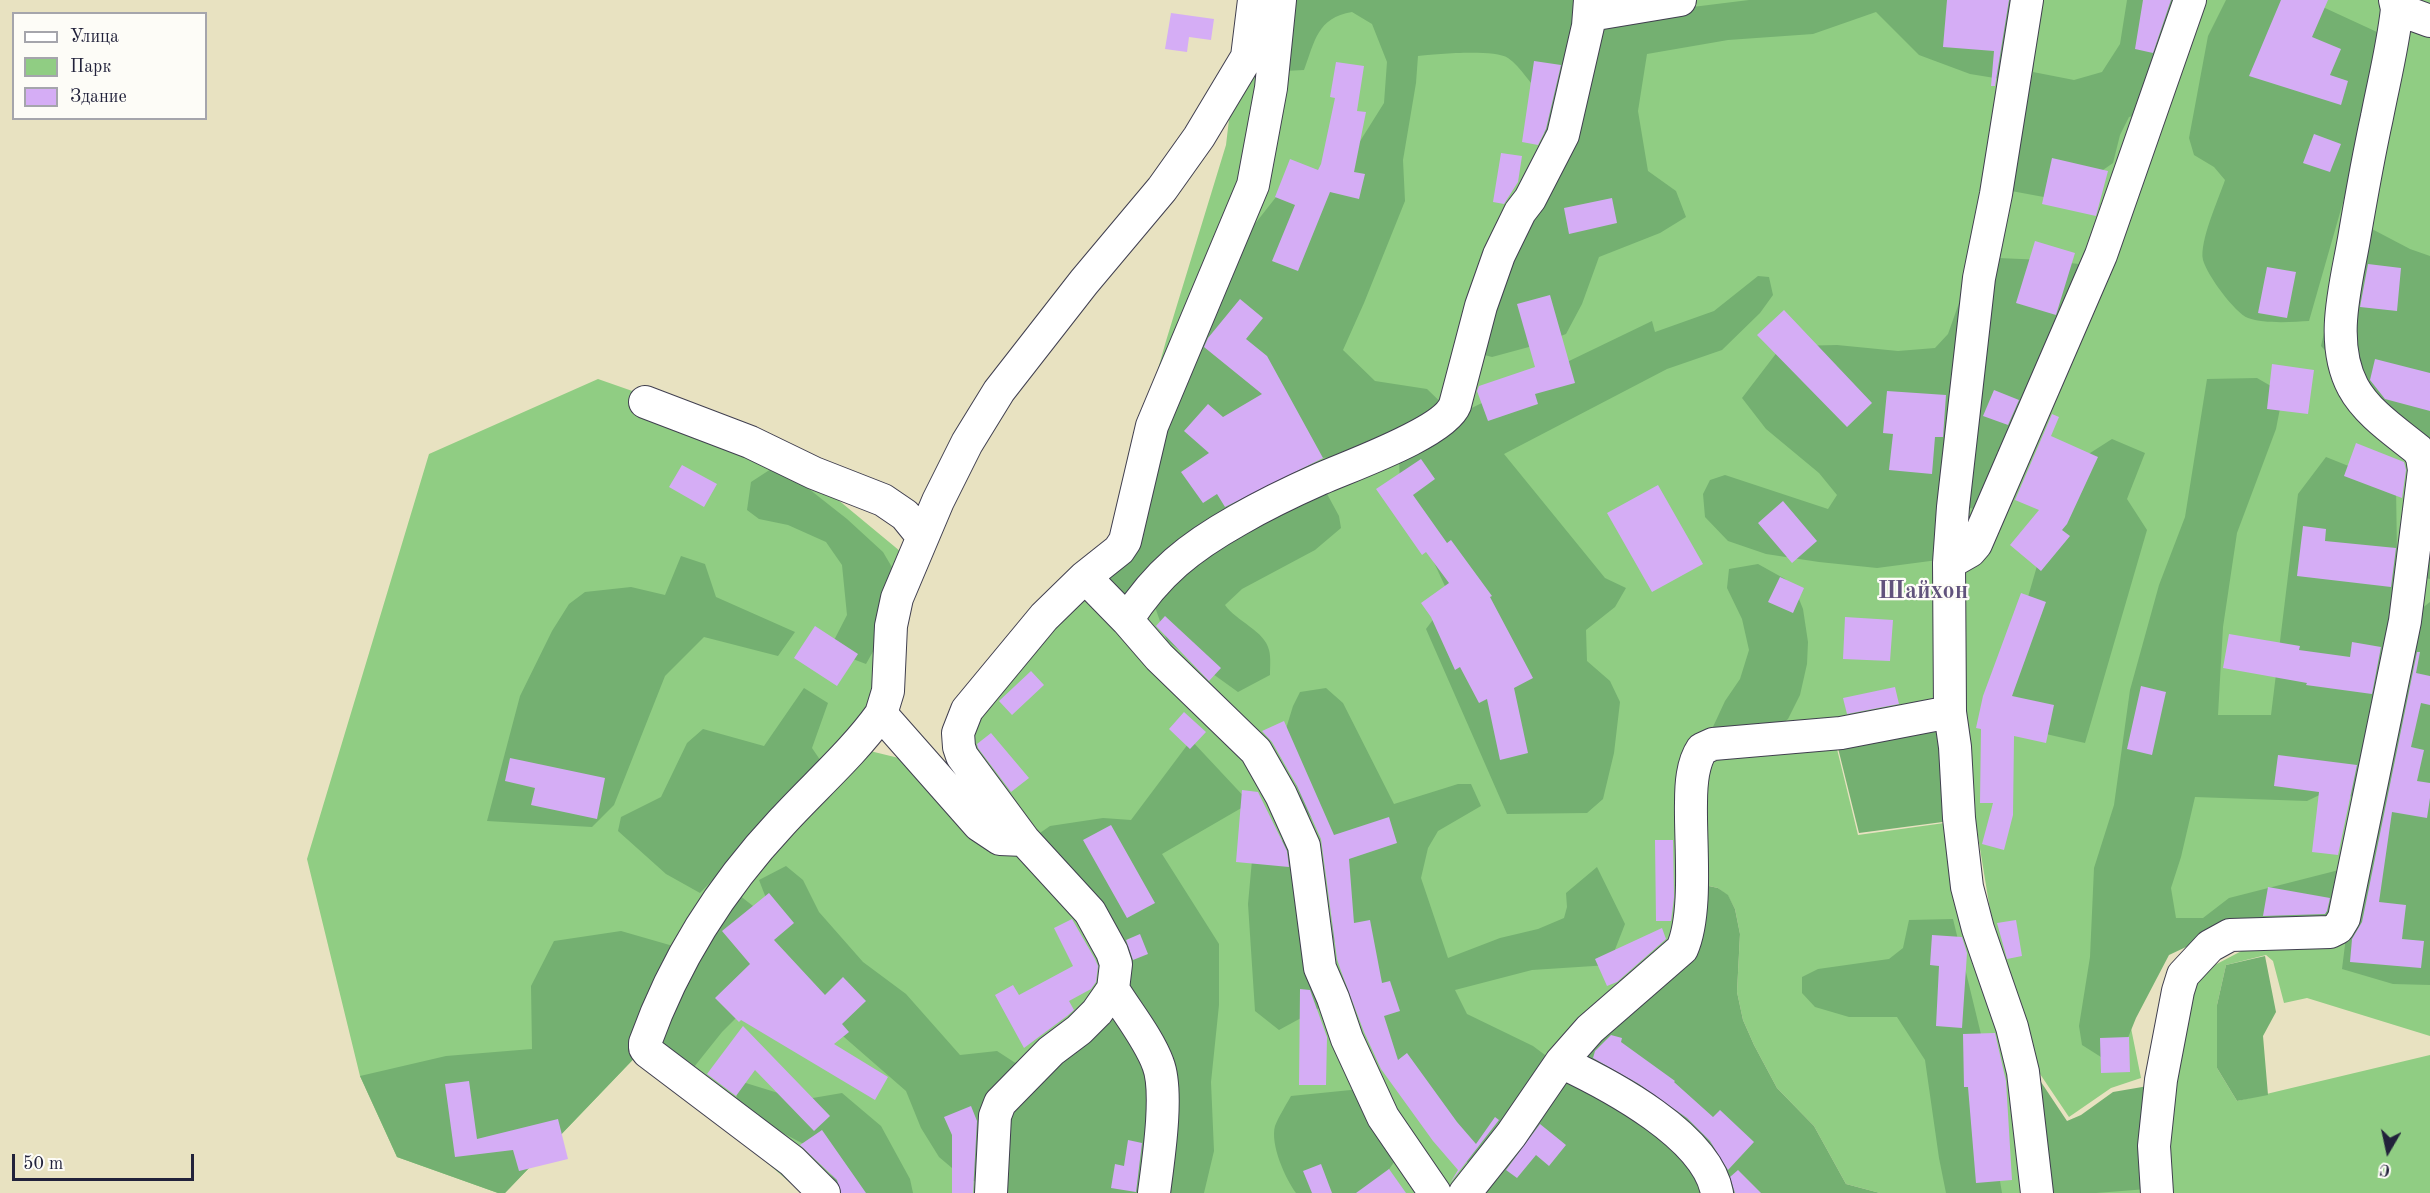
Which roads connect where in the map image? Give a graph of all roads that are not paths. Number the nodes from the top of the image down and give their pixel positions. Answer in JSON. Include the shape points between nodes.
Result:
{"nodes":[{"id":1,"x":1254,"y":0,"type":"edge"},
{"id":2,"x":1280,"y":0,"type":"edge"},
{"id":3,"x":1680,"y":0,"type":"edge"},
{"id":4,"x":2027,"y":0,"type":"edge"},
{"id":5,"x":2190,"y":0,"type":"edge"},
{"id":6,"x":2396,"y":5,"type":"edge"},
{"id":7,"x":1590,"y":8,"type":"edge"},
{"id":8,"x":2430,"y":21,"type":"edge"},
{"id":9,"x":1247,"y":57,"type":"junction"},
{"id":10,"x":1244,"y":206,"type":"junction"},
{"id":11,"x":645,"y":402,"type":"dead end"},
{"id":12,"x":922,"y":536,"type":"junction"},
{"id":13,"x":1949,"y":563,"type":"junction"},
{"id":14,"x":1085,"y":578,"type":"junction"},
{"id":15,"x":1127,"y":620,"type":"junction"},
{"id":16,"x":1950,"y":712,"type":"junction"},
{"id":17,"x":881,"y":714,"type":"junction"},
{"id":18,"x":1024,"y":840,"type":"junction"},
{"id":19,"x":1113,"y":989,"type":"junction"},
{"id":20,"x":1561,"y":1062,"type":"junction"},
{"id":21,"x":824,"y":1193,"type":"edge"},
{"id":22,"x":991,"y":1193,"type":"edge"},
{"id":23,"x":1154,"y":1193,"type":"edge"},
{"id":24,"x":1436,"y":1193,"type":"edge"},
{"id":25,"x":1465,"y":1193,"type":"edge"},
{"id":26,"x":1717,"y":1193,"type":"edge"},
{"id":27,"x":2037,"y":1193,"type":"edge"},
{"id":28,"x":2157,"y":1193,"type":"edge"}],
"edges":[{"from":1,"to":9,"type":"lane"},
{"from":2,"to":10,"type":"lane","via":[[1271,88],[1253,185]]},
{"from":3,"to":7,"type":"lane"},
{"from":4,"to":13,"type":"lane","via":[[1979,278]]},
{"from":5,"to":13,"type":"lane","via":[[2101,255],[1976,544]]},
{"from":6,"to":8,"type":"lane"},
{"from":6,"to":28,"type":"lane","via":[[2394,35],[2344,296],[2341,340],[2353,388],[2422,457],[2419,520],[2405,621],[2346,907],[2338,928],[2330,932],[2230,935],[2210,946],[2183,975],[2161,1080],[2154,1146]]},
{"from":7,"to":15,"type":"lane","via":[[1563,135],[1499,255],[1451,413],[1395,447],[1309,484],[1197,545],[1163,572]]},
{"from":9,"to":10,"type":"lane"},
{"from":9,"to":12,"type":"lane","via":[[1162,189],[999,391],[967,443]]},
{"from":10,"to":14,"type":"lane","via":[[1152,426],[1125,541]]},
{"from":11,"to":12,"type":"lane","via":[[883,500],[905,515]]},
{"from":12,"to":17,"type":"lane","via":[[895,604],[888,691]]},
{"from":13,"to":16,"type":"lane"},
{"from":14,"to":15,"type":"lane"},
{"from":14,"to":18,"type":"lane","via":[[1044,617],[967,710],[958,734],[962,756]]},
{"from":15,"to":24,"type":"lane","via":[[1159,657],[1256,751],[1281,795],[1304,846],[1320,969],[1347,1039],[1383,1117]]},
{"from":16,"to":20,"type":"lane","via":[[1840,734],[1713,744],[1702,749],[1691,789],[1692,871],[1682,949],[1590,1029]]},
{"from":16,"to":27,"type":"lane","via":[[1967,887],[2024,1072]]},
{"from":17,"to":18,"type":"lane","via":[[979,825],[1000,839]]},
{"from":17,"to":21,"type":"lane","via":[[779,824],[720,896],[670,981],[645,1045],[648,1052],[792,1161]]},
{"from":18,"to":19,"type":"lane","via":[[1090,912],[1115,959]]},
{"from":19,"to":22,"type":"lane","via":[[1097,1012],[1051,1050],[1000,1103],[995,1116]]},
{"from":19,"to":23,"type":"lane","via":[[1160,1068],[1161,1141]]},
{"from":20,"to":25,"type":"lane"},
{"from":20,"to":26,"type":"lane","via":[[1645,1107],[1708,1166]]}]}
